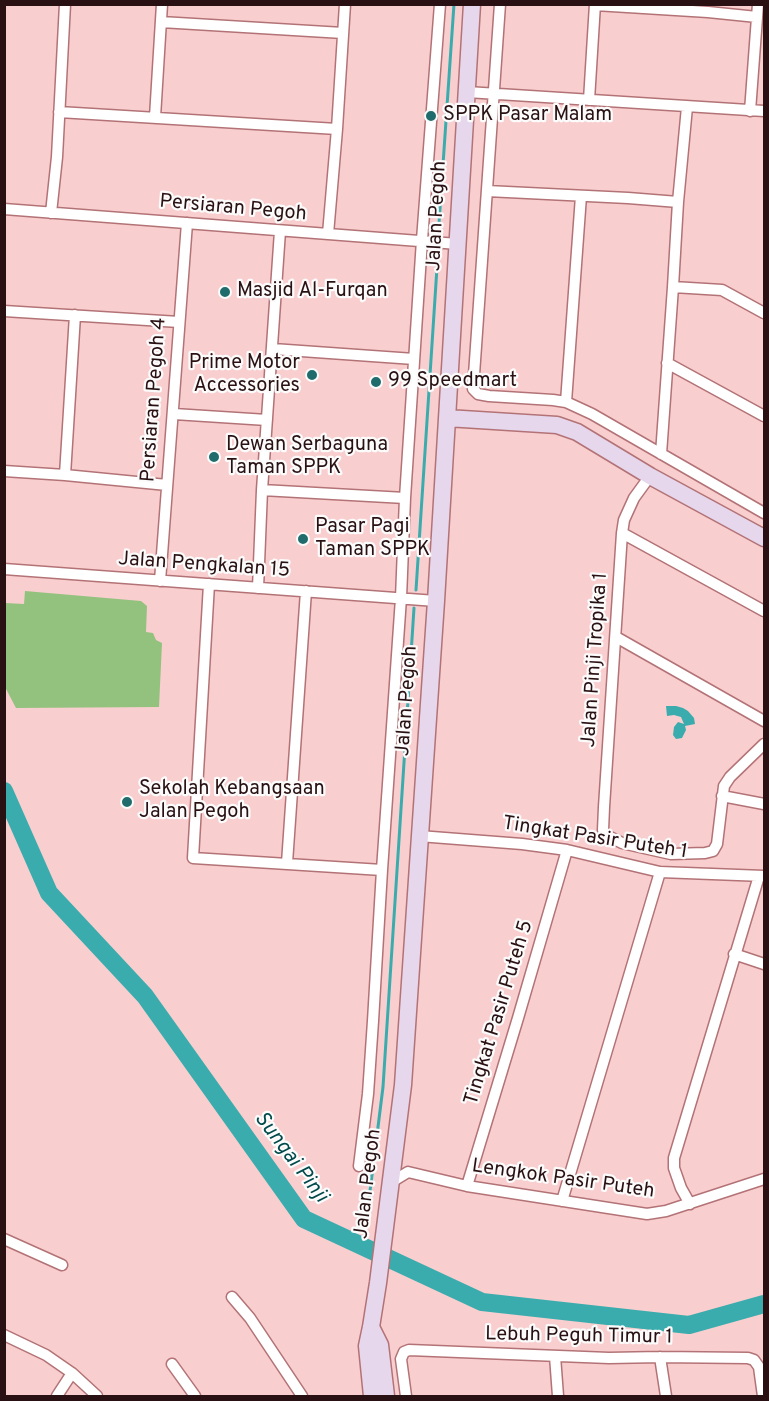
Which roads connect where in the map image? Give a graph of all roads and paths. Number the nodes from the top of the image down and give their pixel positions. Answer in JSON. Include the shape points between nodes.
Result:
{"nodes":[{"id":1,"x":65,"y":4,"type":"edge"},
{"id":2,"x":162,"y":4,"type":"edge"},
{"id":3,"x":345,"y":4,"type":"edge"},
{"id":4,"x":440,"y":4,"type":"edge"},
{"id":5,"x":472,"y":4,"type":"edge"},
{"id":6,"x":500,"y":4,"type":"edge"},
{"id":7,"x":758,"y":4,"type":"edge"},
{"id":8,"x":595,"y":5,"type":"edge"},
{"id":9,"x":664,"y":7,"type":"edge"},
{"id":10,"x":757,"y":17,"type":"junction"},
{"id":11,"x":161,"y":22,"type":"junction"},
{"id":12,"x":343,"y":33,"type":"junction"},
{"id":13,"x":467,"y":92,"type":"junction"},
{"id":14,"x":495,"y":93,"type":"junction"},
{"id":15,"x":589,"y":100,"type":"junction"},
{"id":16,"x":687,"y":107,"type":"junction"},
{"id":17,"x":750,"y":111,"type":"junction"},
{"id":18,"x":765,"y":111,"type":"edge"},
{"id":19,"x":59,"y":112,"type":"junction"},
{"id":20,"x":155,"y":117,"type":"junction"},
{"id":21,"x":337,"y":129,"type":"junction"},
{"id":22,"x":487,"y":191,"type":"junction"},
{"id":23,"x":581,"y":196,"type":"junction"},
{"id":24,"x":678,"y":202,"type":"junction"},
{"id":25,"x":4,"y":209,"type":"edge"},
{"id":26,"x":51,"y":213,"type":"junction"},
{"id":27,"x":187,"y":223,"type":"junction"},
{"id":28,"x":280,"y":231,"type":"junction"},
{"id":29,"x":328,"y":234,"type":"junction"},
{"id":30,"x":422,"y":240,"type":"junction"},
{"id":31,"x":458,"y":244,"type":"junction"},
{"id":32,"x":673,"y":287,"type":"junction"},
{"id":33,"x":4,"y":311,"type":"edge"},
{"id":34,"x":765,"y":313,"type":"edge"},
{"id":35,"x":75,"y":315,"type":"junction"},
{"id":36,"x":179,"y":322,"type":"junction"},
{"id":37,"x":273,"y":349,"type":"junction"},
{"id":38,"x":414,"y":360,"type":"junction"},
{"id":39,"x":667,"y":363,"type":"junction"},
{"id":40,"x":449,"y":388,"type":"junction"},
{"id":41,"x":566,"y":402,"type":"junction"},
{"id":42,"x":174,"y":414,"type":"junction"},
{"id":43,"x":765,"y":416,"type":"edge"},
{"id":44,"x":447,"y":418,"type":"junction"},
{"id":45,"x":267,"y":420,"type":"junction"},
{"id":46,"x":474,"y":420,"type":"junction"},
{"id":47,"x":446,"y":441,"type":"junction"},
{"id":48,"x":661,"y":454,"type":"junction"},
{"id":49,"x":4,"y":471,"type":"edge"},
{"id":50,"x":65,"y":475,"type":"junction"},
{"id":51,"x":650,"y":476,"type":"junction"},
{"id":52,"x":167,"y":485,"type":"junction"},
{"id":53,"x":262,"y":490,"type":"junction"},
{"id":54,"x":405,"y":498,"type":"junction"},
{"id":55,"x":765,"y":513,"type":"edge"},
{"id":56,"x":622,"y":532,"type":"junction"},
{"id":57,"x":765,"y":538,"type":"edge"},
{"id":58,"x":4,"y":569,"type":"edge"},
{"id":59,"x":160,"y":581,"type":"junction"},
{"id":60,"x":209,"y":584,"type":"junction"},
{"id":61,"x":258,"y":588,"type":"junction"},
{"id":62,"x":306,"y":591,"type":"junction"},
{"id":63,"x":401,"y":598,"type":"junction"},
{"id":64,"x":436,"y":601,"type":"junction"},
{"id":65,"x":765,"y":610,"type":"edge"},
{"id":66,"x":616,"y":637,"type":"junction"},
{"id":67,"x":765,"y":721,"type":"edge"},
{"id":68,"x":765,"y":744,"type":"edge"},
{"id":69,"x":722,"y":796,"type":"junction"},
{"id":70,"x":765,"y":804,"type":"edge"},
{"id":71,"x":419,"y":836,"type":"junction"},
{"id":72,"x":567,"y":850,"type":"junction"},
{"id":73,"x":287,"y":863,"type":"junction"},
{"id":74,"x":382,"y":870,"type":"junction"},
{"id":75,"x":660,"y":872,"type":"junction"},
{"id":76,"x":762,"y":876,"type":"edge"},
{"id":77,"x":734,"y":954,"type":"junction"},
{"id":78,"x":765,"y":964,"type":"edge"},
{"id":79,"x":394,"y":1154,"type":"junction"},
{"id":80,"x":359,"y":1166,"type":"dead end"},
{"id":81,"x":408,"y":1172,"type":"junction"},
{"id":82,"x":765,"y":1179,"type":"edge"},
{"id":83,"x":390,"y":1185,"type":"junction"},
{"id":84,"x":467,"y":1186,"type":"junction"},
{"id":85,"x":562,"y":1201,"type":"junction"},
{"id":86,"x":690,"y":1204,"type":"junction"},
{"id":87,"x":4,"y":1239,"type":"edge"},
{"id":88,"x":62,"y":1265,"type":"dead end"},
{"id":89,"x":232,"y":1297,"type":"dead end"},
{"id":90,"x":371,"y":1327,"type":"junction"},
{"id":91,"x":4,"y":1335,"type":"edge"},
{"id":92,"x":555,"y":1356,"type":"junction"},
{"id":93,"x":660,"y":1357,"type":"junction"},
{"id":94,"x":172,"y":1364,"type":"dead end"},
{"id":95,"x":72,"y":1373,"type":"junction"},
{"id":96,"x":57,"y":1396,"type":"edge"},
{"id":97,"x":97,"y":1396,"type":"edge"},
{"id":98,"x":195,"y":1396,"type":"edge"},
{"id":99,"x":302,"y":1396,"type":"edge"},
{"id":100,"x":372,"y":1396,"type":"edge"},
{"id":101,"x":386,"y":1396,"type":"edge"},
{"id":102,"x":406,"y":1396,"type":"edge"},
{"id":103,"x":558,"y":1396,"type":"edge"},
{"id":104,"x":666,"y":1396,"type":"edge"},
{"id":105,"x":763,"y":1396,"type":"edge"}],
"edges":[{"from":1,"to":19,"type":"street"},
{"from":2,"to":11,"type":"street"},
{"from":3,"to":12,"type":"street"},
{"from":4,"to":30,"type":"street","name":"Jalan Pegoh"},
{"from":5,"to":13,"type":"street","name":"Jalan Pegoh"},
{"from":6,"to":14,"type":"street"},
{"from":7,"to":10,"type":"street"},
{"from":8,"to":9,"type":"street"},
{"from":8,"to":15,"type":"street"},
{"from":9,"to":10,"type":"street"},
{"from":10,"to":17,"type":"street"},
{"from":11,"to":12,"type":"street"},
{"from":11,"to":20,"type":"street"},
{"from":12,"to":21,"type":"street"},
{"from":13,"to":14,"type":"street"},
{"from":13,"to":31,"type":"street","name":"Jalan Pegoh"},
{"from":14,"to":15,"type":"street"},
{"from":14,"to":22,"type":"street"},
{"from":15,"to":16,"type":"street"},
{"from":16,"to":17,"type":"street"},
{"from":16,"to":24,"type":"street"},
{"from":17,"to":18,"type":"street"},
{"from":19,"to":20,"type":"street"},
{"from":19,"to":26,"type":"street"},
{"from":20,"to":21,"type":"street"},
{"from":21,"to":29,"type":"street"},
{"from":22,"to":23,"type":"street"},
{"from":22,"to":41,"type":"street","via":[[473,389],[489,396]]},
{"from":23,"to":24,"type":"street"},
{"from":23,"to":41,"type":"street"},
{"from":24,"to":32,"type":"street"},
{"from":25,"to":26,"type":"street","name":"Persiaran Pegoh"},
{"from":26,"to":27,"type":"street","name":"Persiaran Pegoh"},
{"from":27,"to":28,"type":"street","name":"Persiaran Pegoh"},
{"from":27,"to":36,"type":"street","name":"Persiaran Pegoh 4"},
{"from":28,"to":29,"type":"street","name":"Persiaran Pegoh"},
{"from":28,"to":37,"type":"street"},
{"from":29,"to":30,"type":"street","name":"Persiaran Pegoh"},
{"from":30,"to":31,"type":"street","name":"Persiaran Pegoh"},
{"from":30,"to":38,"type":"street","name":"Jalan Pegoh"},
{"from":31,"to":40,"type":"street","name":"Jalan Pegoh"},
{"from":32,"to":34,"type":"street","via":[[722,290]]},
{"from":32,"to":39,"type":"street"},
{"from":33,"to":35,"type":"street"},
{"from":35,"to":36,"type":"street"},
{"from":35,"to":50,"type":"street"},
{"from":36,"to":42,"type":"street","name":"Persiaran Pegoh 4"},
{"from":37,"to":38,"type":"street"},
{"from":37,"to":45,"type":"street"},
{"from":38,"to":54,"type":"street","name":"Jalan Pegoh"},
{"from":39,"to":43,"type":"street"},
{"from":39,"to":48,"type":"street"},
{"from":40,"to":44,"type":"street","name":"Jalan Pegoh"},
{"from":40,"to":46,"type":"street","via":[[457,405]]},
{"from":41,"to":48,"type":"street"},
{"from":42,"to":45,"type":"street"},
{"from":42,"to":52,"type":"street","name":"Persiaran Pegoh 4"},
{"from":44,"to":46,"type":"street"},
{"from":44,"to":47,"type":"street","name":"Jalan Pegoh"},
{"from":45,"to":53,"type":"street"},
{"from":46,"to":47,"type":"street","via":[[463,424]]},
{"from":46,"to":51,"type":"street","via":[[557,425],[577,432]]},
{"from":47,"to":64,"type":"street","name":"Jalan Pegoh"},
{"from":48,"to":55,"type":"street"},
{"from":49,"to":50,"type":"street"},
{"from":50,"to":52,"type":"street"},
{"from":51,"to":56,"type":"street","name":"Jalan Pinji Tropika 1","via":[[634,498]]},
{"from":51,"to":57,"type":"street"},
{"from":52,"to":59,"type":"street","name":"Persiaran Pegoh 4"},
{"from":53,"to":54,"type":"street"},
{"from":53,"to":61,"type":"street"},
{"from":54,"to":63,"type":"street","name":"Jalan Pegoh"},
{"from":56,"to":65,"type":"street"},
{"from":56,"to":66,"type":"street","name":"Jalan Pinji Tropika 1"},
{"from":58,"to":59,"type":"street","name":"Jalan Pengkalan 15"},
{"from":59,"to":60,"type":"street","name":"Jalan Pengkalan 15"},
{"from":60,"to":61,"type":"street","name":"Jalan Pengkalan 15"},
{"from":60,"to":73,"type":"street","via":[[193,858]]},
{"from":61,"to":62,"type":"street","name":"Jalan Pengkalan 15"},
{"from":62,"to":63,"type":"street","name":"Jalan Pengkalan 15"},
{"from":62,"to":73,"type":"street"},
{"from":63,"to":64,"type":"street","name":"Jalan Pengkalan 15"},
{"from":63,"to":74,"type":"street","name":"Jalan Pegoh"},
{"from":64,"to":71,"type":"street","name":"Jalan Pegoh"},
{"from":66,"to":67,"type":"street"},
{"from":66,"to":69,"type":"street","name":"Jalan Pinji Tropika 1","via":[[604,807],[606,835],[622,843],[671,854],[705,853],[717,844]]},
{"from":68,"to":69,"type":"street","via":[[730,777]]},
{"from":69,"to":70,"type":"street"},
{"from":71,"to":72,"type":"street","name":"Tingkat Pasir Puteh 1"},
{"from":71,"to":79,"type":"street","name":"Jalan Pegoh","via":[[403,1085]]},
{"from":72,"to":75,"type":"street","name":"Tingkat Pasir Puteh 1"},
{"from":72,"to":84,"type":"street","name":"Tingkat Pasir Puteh 5"},
{"from":73,"to":74,"type":"street"},
{"from":74,"to":80,"type":"street","name":"Jalan Pegoh","via":[[368,1095]]},
{"from":75,"to":76,"type":"street","name":"Tingkat Pasir Puteh 1"},
{"from":75,"to":85,"type":"street"},
{"from":76,"to":77,"type":"street"},
{"from":77,"to":78,"type":"street"},
{"from":77,"to":86,"type":"street","via":[[673,1163]]},
{"from":79,"to":81,"type":"street"},
{"from":79,"to":83,"type":"street","name":"Jalan Pegoh"},
{"from":81,"to":83,"type":"street"},
{"from":81,"to":84,"type":"street","name":"Lengkok Pasir Puteh"},
{"from":82,"to":86,"type":"street","name":"Lengkok Pasir Puteh"},
{"from":83,"to":90,"type":"street","name":"Jalan Pegoh"},
{"from":84,"to":85,"type":"street","name":"Lengkok Pasir Puteh"},
{"from":85,"to":86,"type":"street","name":"Lengkok Pasir Puteh","via":[[647,1214]]},
{"from":87,"to":88,"type":"street"},
{"from":89,"to":99,"type":"street"},
{"from":90,"to":100,"type":"street","via":[[367,1346]]},
{"from":90,"to":101,"type":"street","name":"Jalan Pegoh","via":[[380,1345]]},
{"from":91,"to":95,"type":"street","via":[[46,1355]]},
{"from":92,"to":93,"type":"street","name":"Lebuh Peguh Timur 1"},
{"from":92,"to":102,"type":"street","name":"Lebuh Peguh Timur 1","via":[[409,1350],[401,1359]]},
{"from":92,"to":103,"type":"street"},
{"from":93,"to":104,"type":"street"},
{"from":93,"to":105,"type":"street","name":"Lebuh Peguh Timur 1","via":[[754,1360],[759,1367]]},
{"from":94,"to":98,"type":"street"},
{"from":95,"to":96,"type":"street"},
{"from":95,"to":97,"type":"street"}]}
